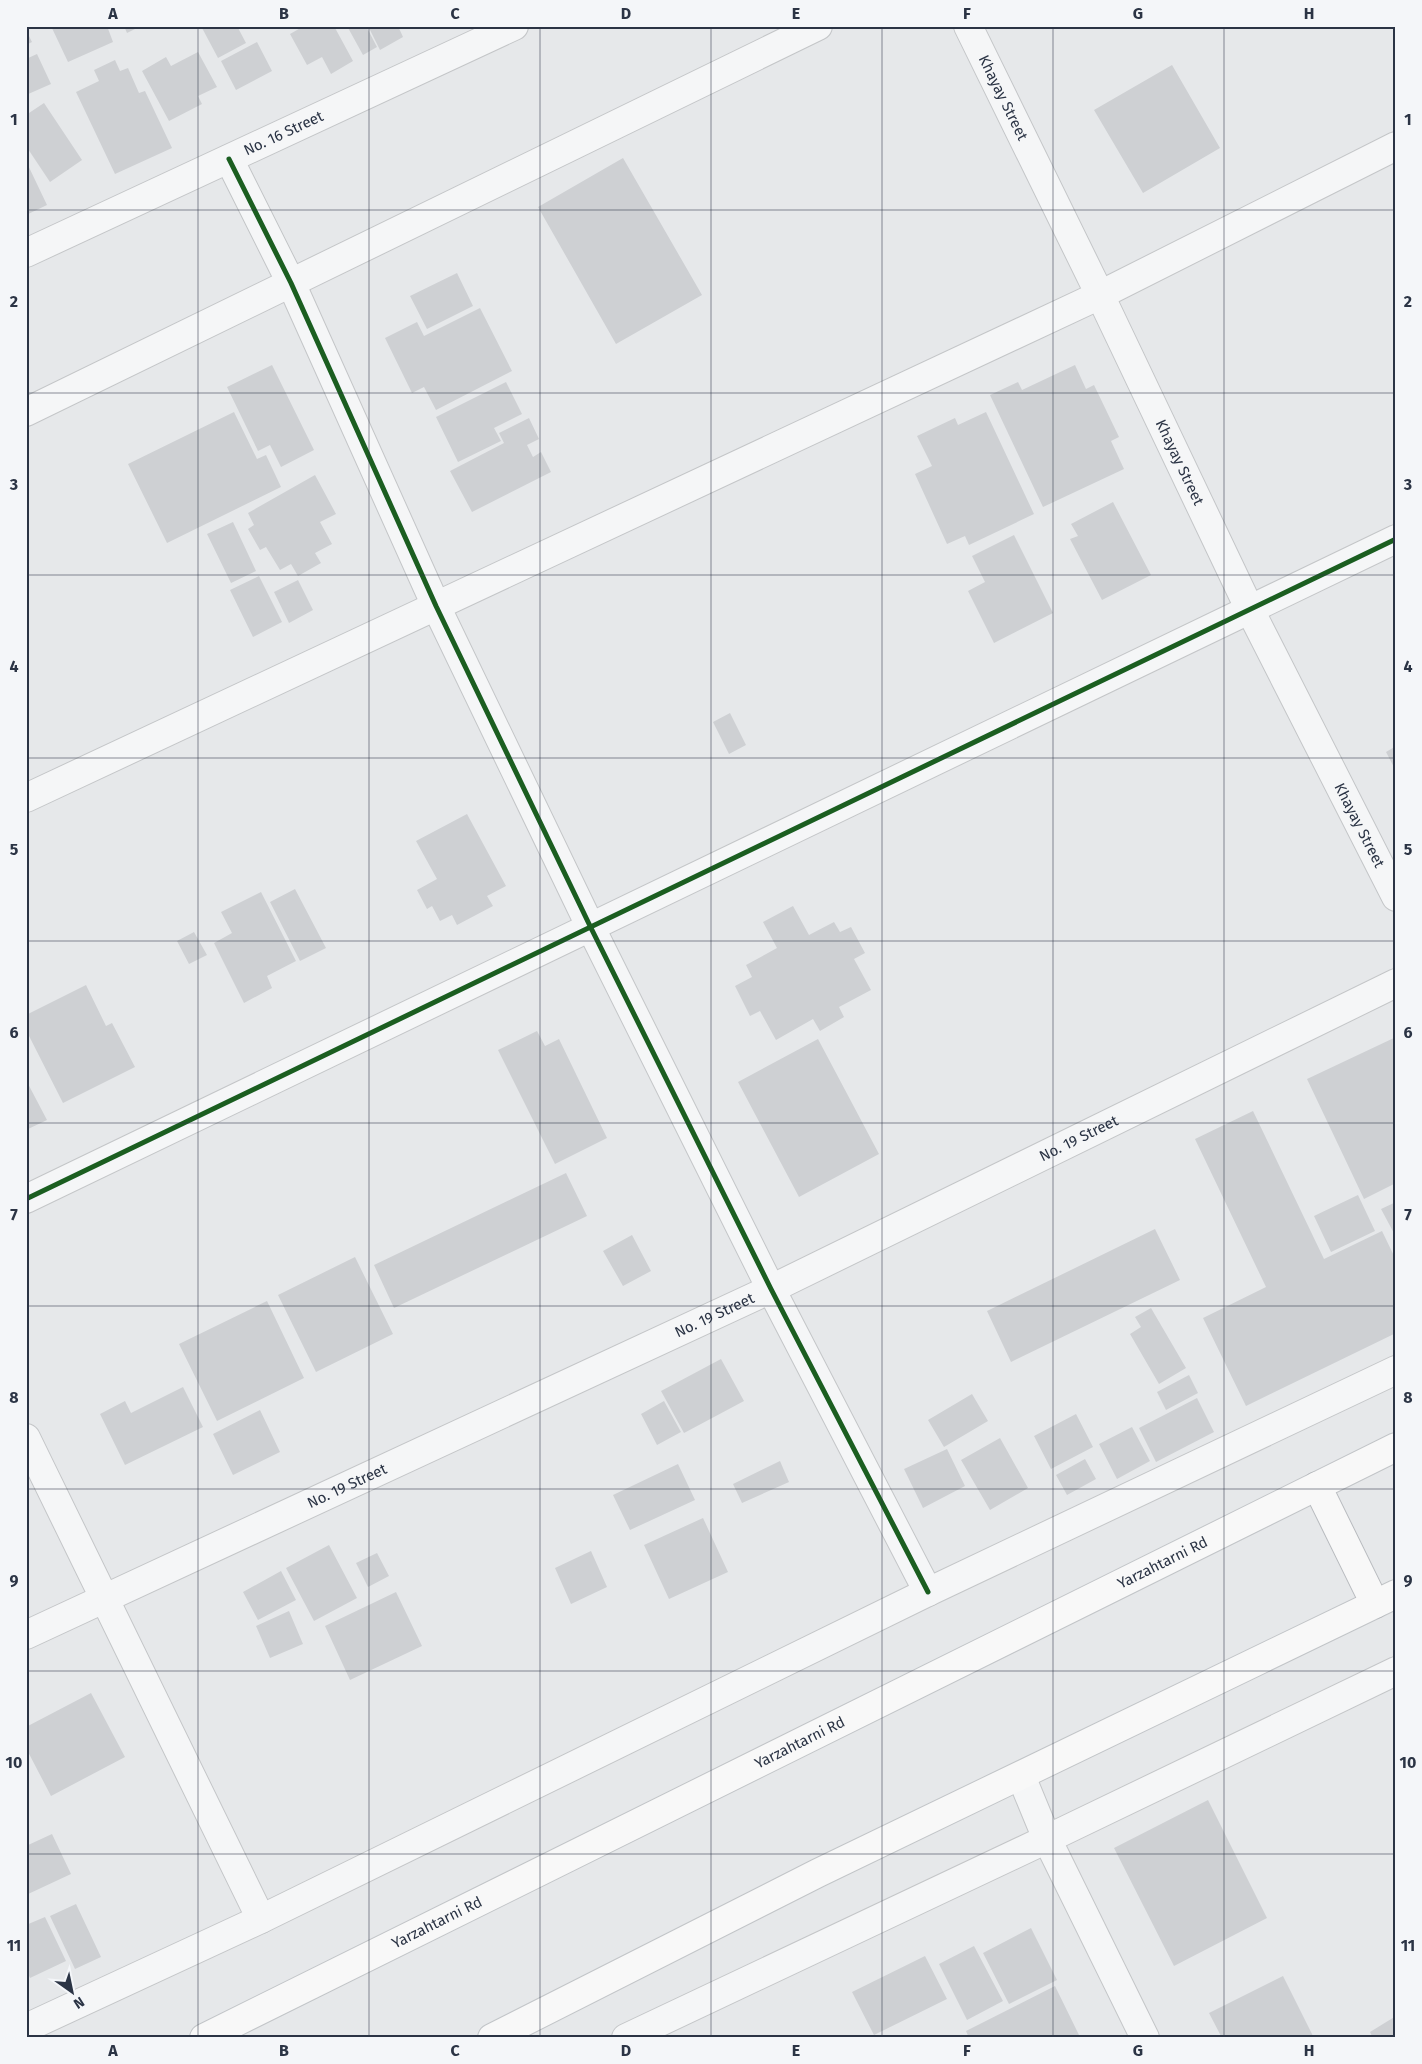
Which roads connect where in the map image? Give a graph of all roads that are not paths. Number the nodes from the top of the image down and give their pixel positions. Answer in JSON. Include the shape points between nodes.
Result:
{"nodes":[{"id":1,"x":514,"y":26,"type":"edge"},
{"id":2,"x":818,"y":26,"type":"edge"},
{"id":3,"x":968,"y":26,"type":"edge"},
{"id":4,"x":1396,"y":146,"type":"edge"},
{"id":5,"x":229,"y":159,"type":"junction"},
{"id":6,"x":26,"y":253,"type":"edge"},
{"id":7,"x":291,"y":283,"type":"junction"},
{"id":8,"x":1100,"y":295,"type":"junction"},
{"id":9,"x":26,"y":412,"type":"edge"},
{"id":10,"x":1396,"y":539,"type":"edge"},
{"id":11,"x":436,"y":606,"type":"junction"},
{"id":12,"x":1250,"y":610,"type":"junction"},
{"id":13,"x":26,"y":798,"type":"edge"},
{"id":14,"x":1393,"y":883,"type":"edge"},
{"id":15,"x":590,"y":928,"type":"junction"},
{"id":16,"x":1396,"y":983,"type":"edge"},
{"id":17,"x":26,"y":1199,"type":"edge"},
{"id":18,"x":771,"y":1289,"type":"junction"},
{"id":19,"x":1396,"y":1370,"type":"edge"},
{"id":20,"x":26,"y":1438,"type":"edge"},
{"id":21,"x":1396,"y":1447,"type":"edge"},
{"id":22,"x":1316,"y":1486,"type":"junction"},
{"id":23,"x":928,"y":1592,"type":"junction"},
{"id":24,"x":104,"y":1598,"type":"junction"},
{"id":25,"x":1385,"y":1599,"type":"edge"},
{"id":26,"x":26,"y":1635,"type":"edge"},
{"id":27,"x":1396,"y":1671,"type":"edge"},
{"id":28,"x":1021,"y":1776,"type":"junction"},
{"id":29,"x":1047,"y":1839,"type":"junction"},
{"id":30,"x":261,"y":1919,"type":"junction"},
{"id":31,"x":26,"y":2028,"type":"edge"},
{"id":32,"x":204,"y":2038,"type":"edge"},
{"id":33,"x":492,"y":2038,"type":"edge"},
{"id":34,"x":626,"y":2038,"type":"edge"},
{"id":35,"x":1145,"y":2038,"type":"edge"}],
"edges":[{"from":1,"to":5,"type":"street","name":"No. 16 Street"},
{"from":2,"to":7,"type":"street"},
{"from":3,"to":8,"type":"street","name":"Khayay Street"},
{"from":4,"to":8,"type":"street"},
{"from":5,"to":6,"type":"street","name":"No. 16 Street"},
{"from":5,"to":7,"type":"street"},
{"from":7,"to":9,"type":"street"},
{"from":7,"to":11,"type":"street"},
{"from":8,"to":11,"type":"street"},
{"from":8,"to":12,"type":"street","name":"Khayay Street"},
{"from":10,"to":12,"type":"street"},
{"from":11,"to":13,"type":"street"},
{"from":11,"to":15,"type":"street"},
{"from":12,"to":14,"type":"street","name":"Khayay Street"},
{"from":12,"to":15,"type":"street"},
{"from":15,"to":17,"type":"street"},
{"from":15,"to":18,"type":"street"},
{"from":16,"to":18,"type":"street","name":"No. 19 Street"},
{"from":18,"to":23,"type":"street"},
{"from":18,"to":24,"type":"street","name":"No. 19 Street"},
{"from":19,"to":23,"type":"street"},
{"from":20,"to":24,"type":"street"},
{"from":21,"to":22,"type":"main road","name":"Yarzahtarni Rd"},
{"from":22,"to":25,"type":"main road"},
{"from":22,"to":32,"type":"main road","name":"Yarzahtarni Rd"},
{"from":23,"to":30,"type":"street"},
{"from":24,"to":26,"type":"street","name":"No. 19 Street"},
{"from":24,"to":30,"type":"street"},
{"from":25,"to":28,"type":"main road"},
{"from":27,"to":29,"type":"street"},
{"from":28,"to":29,"type":"street"},
{"from":28,"to":33,"type":"main road","via":[[818,1873]]},
{"from":29,"to":34,"type":"street"},
{"from":29,"to":35,"type":"street"},
{"from":30,"to":31,"type":"street"}]}
